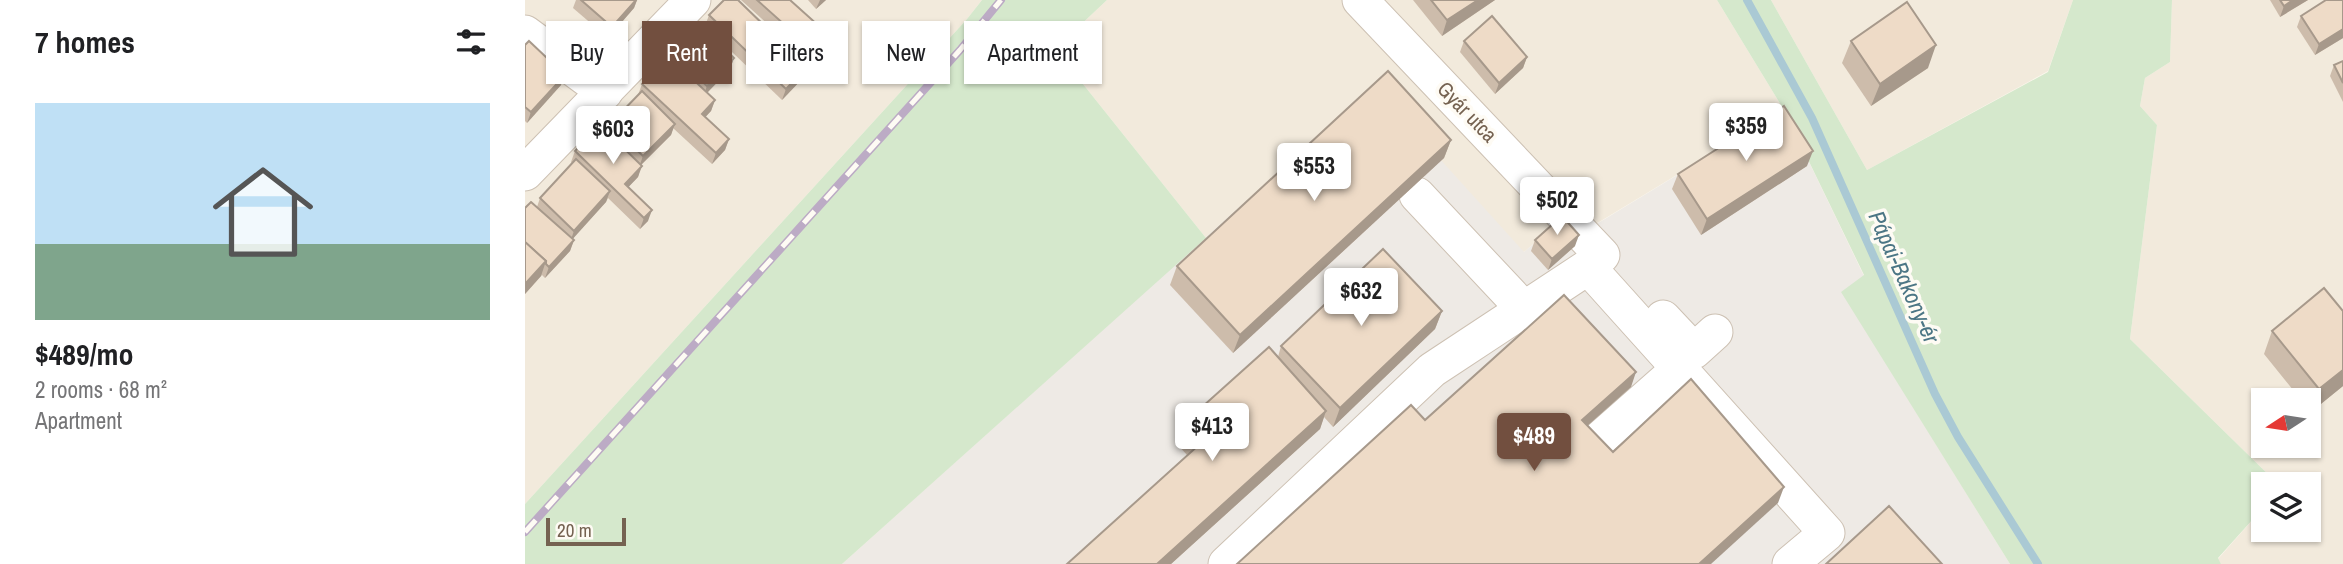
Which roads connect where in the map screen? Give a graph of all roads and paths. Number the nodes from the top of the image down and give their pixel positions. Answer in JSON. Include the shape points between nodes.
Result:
{"nodes":[{"id":1,"x":693,"y":0,"type":"edge"},
{"id":2,"x":1360,"y":0,"type":"edge"},
{"id":3,"x":525,"y":33,"type":"edge"},
{"id":4,"x":605,"y":92,"type":"junction"},
{"id":5,"x":525,"y":173,"type":"edge"},
{"id":6,"x":1417,"y":195,"type":"edge"},
{"id":7,"x":1595,"y":261,"type":"junction"},
{"id":8,"x":1524,"y":309,"type":"junction"},
{"id":9,"x":1715,"y":332,"type":"dead end"},
{"id":10,"x":1680,"y":368,"type":"junction"},
{"id":11,"x":1595,"y":443,"type":"edge"},
{"id":12,"x":1226,"y":564,"type":"edge"},
{"id":13,"x":1790,"y":564,"type":"edge"}],
"edges":[{"from":1,"to":4,"type":"street"},
{"from":2,"to":7,"type":"street","name":"Gyár utca","via":[[1575,225]]},
{"from":3,"to":4,"type":"street"},
{"from":4,"to":5,"type":"street"},
{"from":6,"to":8,"type":"street"},
{"from":7,"to":8,"type":"street"},
{"from":7,"to":9,"type":"street","via":[[1694,351]]},
{"from":7,"to":10,"type":"street"},
{"from":8,"to":12,"type":"street","via":[[1432,370]]},
{"from":10,"to":11,"type":"street"},
{"from":10,"to":13,"type":"street","via":[[1827,533]]}]}
